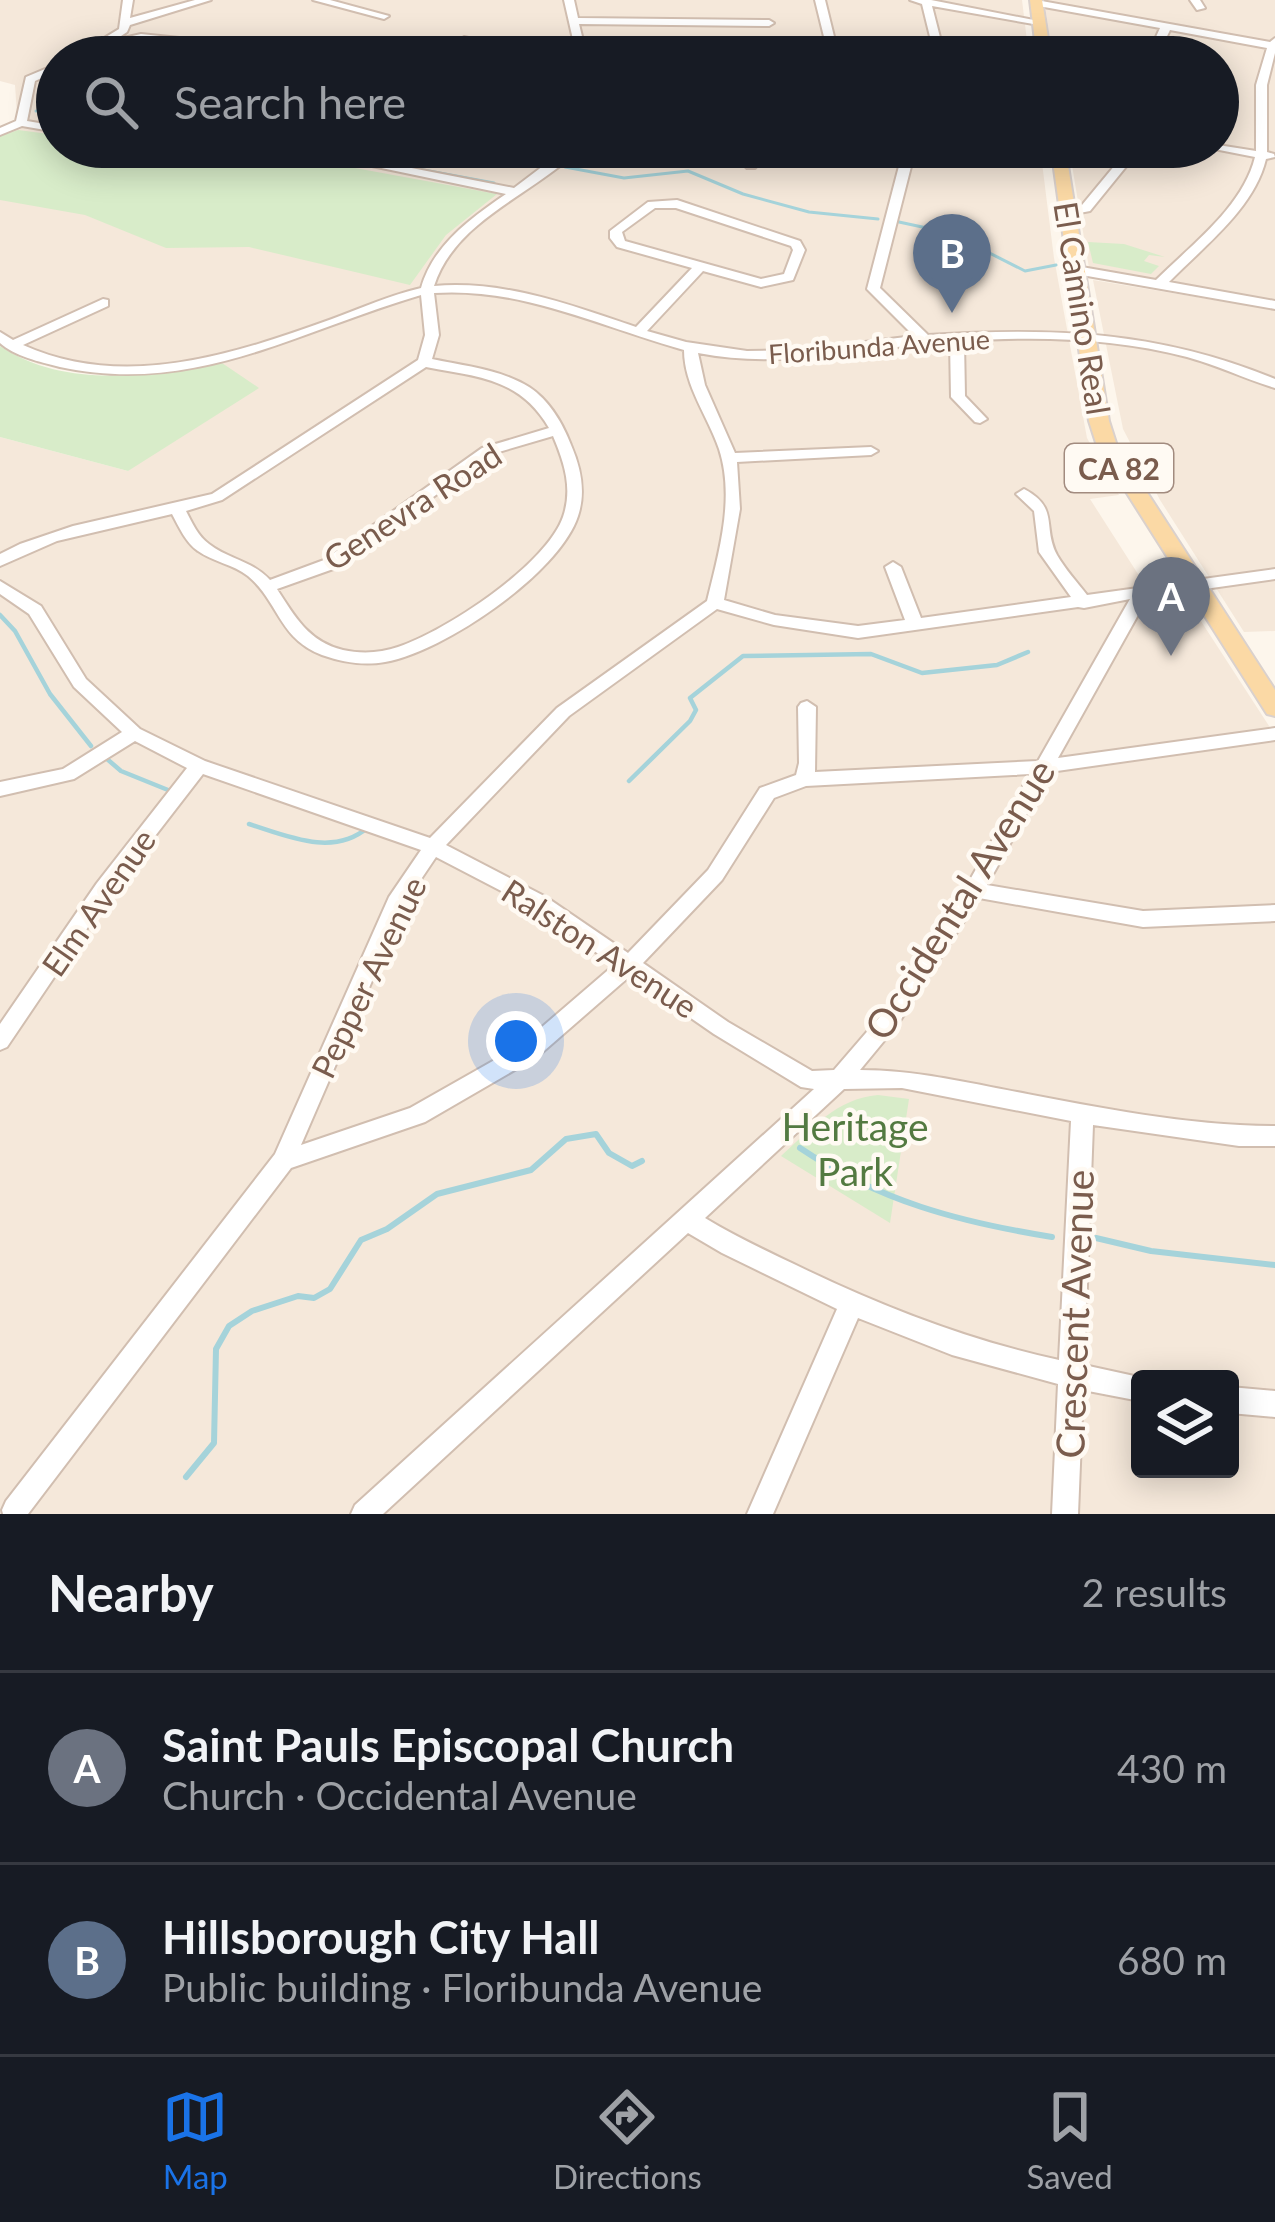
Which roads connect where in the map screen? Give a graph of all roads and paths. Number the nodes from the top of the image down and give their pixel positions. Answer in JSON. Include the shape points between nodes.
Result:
{"nodes":[{"id":1,"x":128,"y":0,"type":"edge"},
{"id":2,"x":206,"y":0,"type":"edge"},
{"id":3,"x":318,"y":0,"type":"edge"},
{"id":4,"x":569,"y":0,"type":"edge"},
{"id":5,"x":820,"y":0,"type":"edge"},
{"id":6,"x":921,"y":1,"type":"edge"},
{"id":7,"x":1036,"y":1,"type":"edge"},
{"id":8,"x":384,"y":16,"type":"dead end"},
{"id":9,"x":574,"y":22,"type":"junction"},
{"id":10,"x":1039,"y":22,"type":"junction"},
{"id":11,"x":769,"y":23,"type":"dead end"},
{"id":12,"x":124,"y":27,"type":"junction"},
{"id":13,"x":1166,"y":27,"type":"junction"},
{"id":14,"x":115,"y":36,"type":"edge"},
{"id":15,"x":138,"y":36,"type":"edge"},
{"id":16,"x":577,"y":36,"type":"edge"},
{"id":17,"x":829,"y":36,"type":"edge"},
{"id":18,"x":933,"y":36,"type":"edge"},
{"id":19,"x":1041,"y":36,"type":"edge"},
{"id":20,"x":1162,"y":36,"type":"edge"},
{"id":21,"x":1223,"y":36,"type":"edge"},
{"id":22,"x":1239,"y":38,"type":"edge"},
{"id":23,"x":1274,"y":44,"type":"edge"},
{"id":24,"x":36,"y":76,"type":"edge"},
{"id":25,"x":21,"y":123,"type":"junction"},
{"id":26,"x":36,"y":126,"type":"edge"},
{"id":27,"x":0,"y":132,"type":"edge"},
{"id":28,"x":1239,"y":151,"type":"edge"},
{"id":29,"x":1269,"y":156,"type":"edge"},
{"id":30,"x":393,"y":168,"type":"edge"},
{"id":31,"x":553,"y":168,"type":"edge"},
{"id":32,"x":905,"y":168,"type":"edge"},
{"id":33,"x":1061,"y":168,"type":"edge"},
{"id":34,"x":1119,"y":168,"type":"edge"},
{"id":35,"x":514,"y":192,"type":"junction"},
{"id":36,"x":1068,"y":213,"type":"junction"},
{"id":37,"x":699,"y":267,"type":"junction"},
{"id":38,"x":1076,"y":270,"type":"junction"},
{"id":39,"x":433,"y":272,"type":"junction"},
{"id":40,"x":1160,"y":284,"type":"junction"},
{"id":41,"x":449,"y":288,"type":"junction"},
{"id":42,"x":427,"y":290,"type":"junction"},
{"id":43,"x":103,"y":303,"type":"dead end"},
{"id":44,"x":1275,"y":304,"type":"edge"},
{"id":45,"x":639,"y":332,"type":"junction"},
{"id":46,"x":1086,"y":336,"type":"junction"},
{"id":47,"x":957,"y":338,"type":"junction"},
{"id":48,"x":925,"y":339,"type":"junction"},
{"id":49,"x":5,"y":341,"type":"edge"},
{"id":50,"x":691,"y":347,"type":"junction"},
{"id":51,"x":424,"y":362,"type":"junction"},
{"id":52,"x":1275,"y":384,"type":"edge"},
{"id":53,"x":980,"y":419,"type":"dead end"},
{"id":54,"x":558,"y":430,"type":"junction"},
{"id":55,"x":871,"y":451,"type":"dead end"},
{"id":56,"x":730,"y":458,"type":"junction"},
{"id":57,"x":1024,"y":494,"type":"dead end"},
{"id":58,"x":178,"y":511,"type":"junction"},
{"id":59,"x":0,"y":561,"type":"edge"},
{"id":60,"x":893,"y":567,"type":"dead end"},
{"id":61,"x":1275,"y":574,"type":"edge"},
{"id":62,"x":1194,"y":584,"type":"junction"},
{"id":63,"x":0,"y":586,"type":"edge"},
{"id":64,"x":268,"y":587,"type":"junction"},
{"id":65,"x":1142,"y":593,"type":"junction"},
{"id":66,"x":715,"y":602,"type":"junction"},
{"id":67,"x":1084,"y":603,"type":"junction"},
{"id":68,"x":916,"y":626,"type":"junction"},
{"id":69,"x":807,"y":707,"type":"dead end"},
{"id":70,"x":1275,"y":708,"type":"edge"},
{"id":71,"x":134,"y":733,"type":"junction"},
{"id":72,"x":1275,"y":734,"type":"edge"},
{"id":73,"x":199,"y":766,"type":"junction"},
{"id":74,"x":1042,"y":766,"type":"junction"},
{"id":75,"x":804,"y":779,"type":"junction"},
{"id":76,"x":0,"y":789,"type":"edge"},
{"id":77,"x":434,"y":847,"type":"junction"},
{"id":78,"x":974,"y":890,"type":"junction"},
{"id":79,"x":1275,"y":913,"type":"edge"},
{"id":80,"x":632,"y":962,"type":"junction"},
{"id":81,"x":0,"y":1041,"type":"edge"},
{"id":82,"x":838,"y":1081,"type":"junction"},
{"id":83,"x":1082,"y":1114,"type":"junction"},
{"id":84,"x":1275,"y":1136,"type":"edge"},
{"id":85,"x":284,"y":1161,"type":"junction"},
{"id":86,"x":687,"y":1218,"type":"junction"},
{"id":87,"x":851,"y":1306,"type":"junction"},
{"id":88,"x":1072,"y":1377,"type":"junction"},
{"id":89,"x":1131,"y":1387,"type":"edge"},
{"id":90,"x":1239,"y":1401,"type":"edge"},
{"id":91,"x":1275,"y":1404,"type":"edge"},
{"id":92,"x":11,"y":1507,"type":"edge"},
{"id":93,"x":364,"y":1514,"type":"edge"},
{"id":94,"x":760,"y":1514,"type":"edge"},
{"id":95,"x":1065,"y":1514,"type":"edge"}],
"edges":[{"from":1,"to":12,"type":"street"},
{"from":2,"to":12,"type":"street"},
{"from":3,"to":8,"type":"street"},
{"from":4,"to":9,"type":"street"},
{"from":5,"to":17,"type":"street"},
{"from":6,"to":10,"type":"street"},
{"from":6,"to":18,"type":"street"},
{"from":7,"to":10,"type":"main road"},
{"from":7,"to":13,"type":"street"},
{"from":9,"to":11,"type":"street"},
{"from":9,"to":16,"type":"street"},
{"from":10,"to":19,"type":"main road"},
{"from":12,"to":14,"type":"street"},
{"from":12,"to":15,"type":"street"},
{"from":13,"to":20,"type":"street"},
{"from":13,"to":21,"type":"street"},
{"from":22,"to":23,"type":"street"},
{"from":23,"to":29,"type":"street","via":[[1258,97]]},
{"from":24,"to":25,"type":"street"},
{"from":25,"to":26,"type":"street"},
{"from":25,"to":27,"type":"street"},
{"from":28,"to":29,"type":"street"},
{"from":29,"to":40,"type":"street"},
{"from":30,"to":35,"type":"street"},
{"from":31,"to":35,"type":"street"},
{"from":32,"to":48,"type":"street","via":[[873,289]]},
{"from":33,"to":36,"type":"main road","name":"El Camino Real","number":"CA 82"},
{"from":34,"to":36,"type":"street","via":[[1086,208]]},
{"from":35,"to":39,"type":"street","via":[[460,235]]},
{"from":36,"to":38,"type":"main road","name":"El Camino Real","number":"CA 82"},
{"from":37,"to":37,"type":"street","via":[[776,282],[789,277],[799,250],[788,239],[677,204],[652,205],[616,231],[621,244]]},
{"from":37,"to":45,"type":"street"},
{"from":38,"to":40,"type":"street"},
{"from":38,"to":46,"type":"main road","name":"El Camino Real","number":"CA 82"},
{"from":39,"to":41,"type":"street"},
{"from":39,"to":42,"type":"street"},
{"from":40,"to":44,"type":"street"},
{"from":41,"to":42,"type":"street","name":"Floribunda Avenue"},
{"from":41,"to":45,"type":"street","name":"Floribunda Avenue","via":[[525,298]]},
{"from":42,"to":49,"type":"street","name":"Floribunda Avenue","via":[[259,346],[133,372],[81,368]]},
{"from":42,"to":51,"type":"street","via":[[434,344]]},
{"from":43,"to":49,"type":"street"},
{"from":45,"to":50,"type":"street","name":"Floribunda Avenue"},
{"from":46,"to":47,"type":"street","name":"Floribunda Avenue"},
{"from":46,"to":52,"type":"street","name":"Floribunda Avenue","via":[[1178,347]]},
{"from":46,"to":62,"type":"main road","name":"El Camino Real","number":"CA 82","via":[[1108,446]]},
{"from":47,"to":48,"type":"street","name":"Floribunda Avenue"},
{"from":47,"to":53,"type":"street","via":[[958,397]]},
{"from":48,"to":50,"type":"street","name":"Floribunda Avenue","via":[[801,357]]},
{"from":50,"to":56,"type":"street","via":[[690,365]]},
{"from":51,"to":54,"type":"street","via":[[527,391]]},
{"from":51,"to":58,"type":"street","via":[[235,488]]},
{"from":54,"to":64,"type":"street","name":"Genevra Road","via":[[488,452],[330,564]]},
{"from":54,"to":64,"type":"street","via":[[577,487],[553,549],[529,576],[427,645],[363,659],[329,652],[294,635]]},
{"from":55,"to":56,"type":"street"},
{"from":56,"to":66,"type":"street","via":[[731,530]]},
{"from":57,"to":67,"type":"street","via":[[1041,510],[1047,552]]},
{"from":58,"to":59,"type":"street","via":[[64,533]]},
{"from":58,"to":64,"type":"street","via":[[199,546]]},
{"from":60,"to":68,"type":"street"},
{"from":61,"to":62,"type":"street"},
{"from":62,"to":65,"type":"street"},
{"from":62,"to":70,"type":"main road","name":"El Camino Real","number":"CA 82"},
{"from":63,"to":71,"type":"street","name":"Ralston Avenue","via":[[35,610],[80,683]]},
{"from":65,"to":67,"type":"street"},
{"from":65,"to":74,"type":"street","name":"Occidental Avenue"},
{"from":66,"to":68,"type":"street","via":[[858,632]]},
{"from":66,"to":77,"type":"street","name":"Pepper Avenue","via":[[563,712]]},
{"from":67,"to":68,"type":"street"},
{"from":69,"to":75,"type":"street"},
{"from":71,"to":73,"type":"street","name":"Ralston Avenue"},
{"from":71,"to":76,"type":"street","via":[[68,774]]},
{"from":72,"to":74,"type":"street"},
{"from":73,"to":77,"type":"street","name":"Ralston Avenue"},
{"from":73,"to":81,"type":"street","name":"Elm Avenue"},
{"from":74,"to":75,"type":"street"},
{"from":74,"to":78,"type":"street","name":"Occidental Avenue"},
{"from":75,"to":80,"type":"street","via":[[767,794],[715,875]]},
{"from":77,"to":80,"type":"street","name":"Ralston Avenue"},
{"from":77,"to":85,"type":"street","name":"Pepper Avenue","via":[[399,897]]},
{"from":78,"to":79,"type":"street","via":[[1143,919]]},
{"from":78,"to":82,"type":"street","name":"Occidental Avenue","via":[[891,1018]]},
{"from":80,"to":82,"type":"street","name":"Ralston Avenue","via":[[809,1080]]},
{"from":80,"to":85,"type":"street","via":[[529,1051],[455,1094]]},
{"from":82,"to":83,"type":"street","name":"Ralston Avenue","via":[[902,1079]]},
{"from":82,"to":86,"type":"street","name":"Occidental Avenue"},
{"from":83,"to":84,"type":"street","name":"Ralston Avenue"},
{"from":83,"to":88,"type":"street","name":"Crescent Avenue"},
{"from":85,"to":92,"type":"street","name":"Pepper Avenue"},
{"from":86,"to":87,"type":"street"},
{"from":86,"to":93,"type":"street","name":"Occidental Avenue"},
{"from":87,"to":88,"type":"street","via":[[957,1348]]},
{"from":87,"to":94,"type":"street"},
{"from":88,"to":89,"type":"street"},
{"from":88,"to":95,"type":"street","name":"Crescent Avenue"},
{"from":90,"to":91,"type":"street"}]}
